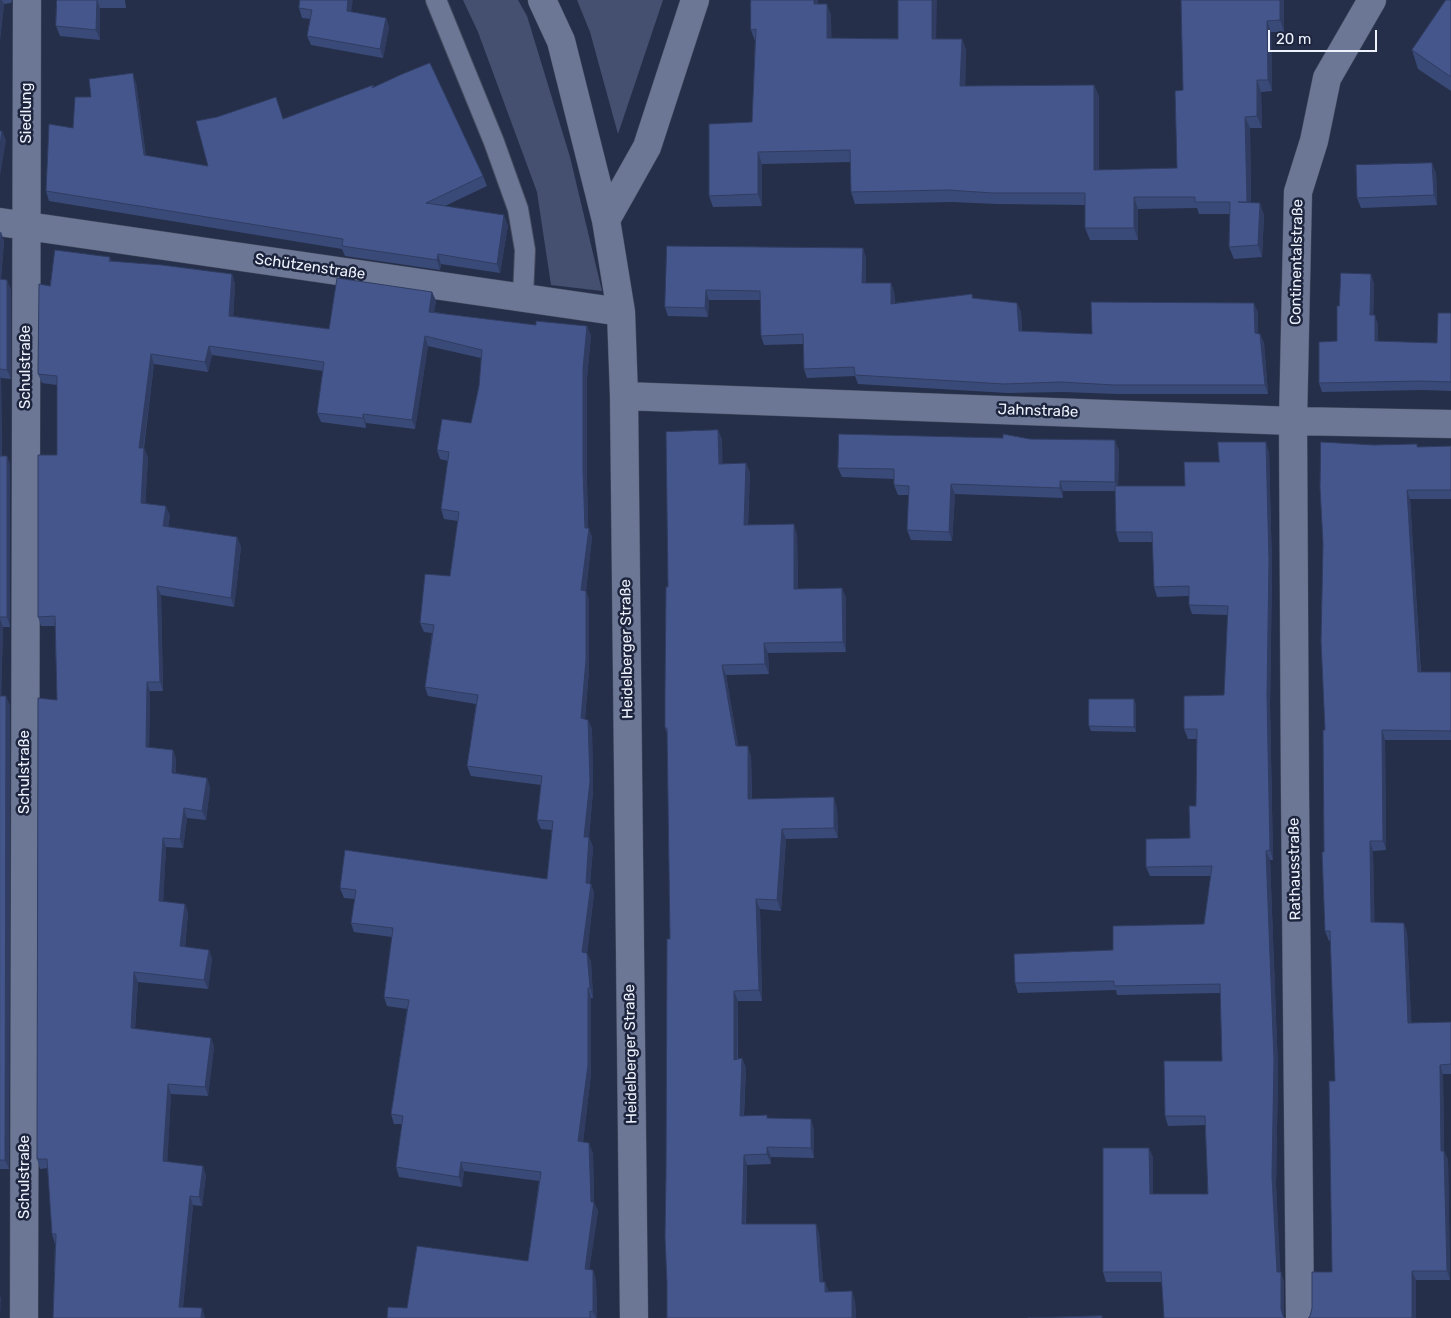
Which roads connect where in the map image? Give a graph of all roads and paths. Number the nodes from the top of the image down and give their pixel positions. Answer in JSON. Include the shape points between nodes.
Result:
{"nodes":[{"id":1,"x":27,"y":0,"type":"edge"},
{"id":2,"x":436,"y":0,"type":"edge"},
{"id":3,"x":542,"y":0,"type":"edge"},
{"id":4,"x":695,"y":0,"type":"edge"},
{"id":5,"x":1372,"y":0,"type":"edge"},
{"id":6,"x":606,"y":220,"type":"junction"},
{"id":7,"x":13,"y":224,"type":"edge"},
{"id":8,"x":523,"y":298,"type":"junction"},
{"id":9,"x":621,"y":312,"type":"junction"},
{"id":10,"x":624,"y":396,"type":"junction"},
{"id":11,"x":1293,"y":421,"type":"junction"},
{"id":12,"x":1451,"y":424,"type":"edge"},
{"id":13,"x":24,"y":1318,"type":"edge"},
{"id":14,"x":634,"y":1318,"type":"edge"},
{"id":15,"x":1300,"y":1318,"type":"edge"}],
"edges":[{"from":1,"to":7,"type":"street","name":"Siedlung"},
{"from":2,"to":8,"type":"lane","via":[[518,209],[525,250]]},
{"from":3,"to":6,"type":"street","name":"Heidelberger Straße","via":[[561,41]]},
{"from":4,"to":6,"type":"street","via":[[647,147]]},
{"from":5,"to":11,"type":"street","name":"Continentalstraße","via":[[1327,78],[1314,141],[1298,192]]},
{"from":6,"to":9,"type":"street","name":"Heidelberger Straße"},
{"from":7,"to":8,"type":"street","name":"Schützenstraße"},
{"from":7,"to":13,"type":"street","name":"Schulstraße"},
{"from":8,"to":9,"type":"street","name":"Schützenstraße"},
{"from":9,"to":10,"type":"street","name":"Heidelberger Straße"},
{"from":10,"to":11,"type":"street","name":"Jahnstraße"},
{"from":10,"to":14,"type":"street","name":"Heidelberger Straße"},
{"from":11,"to":12,"type":"street","name":"Jahnstraße"},
{"from":11,"to":15,"type":"street","name":"Rathausstraße"}]}
